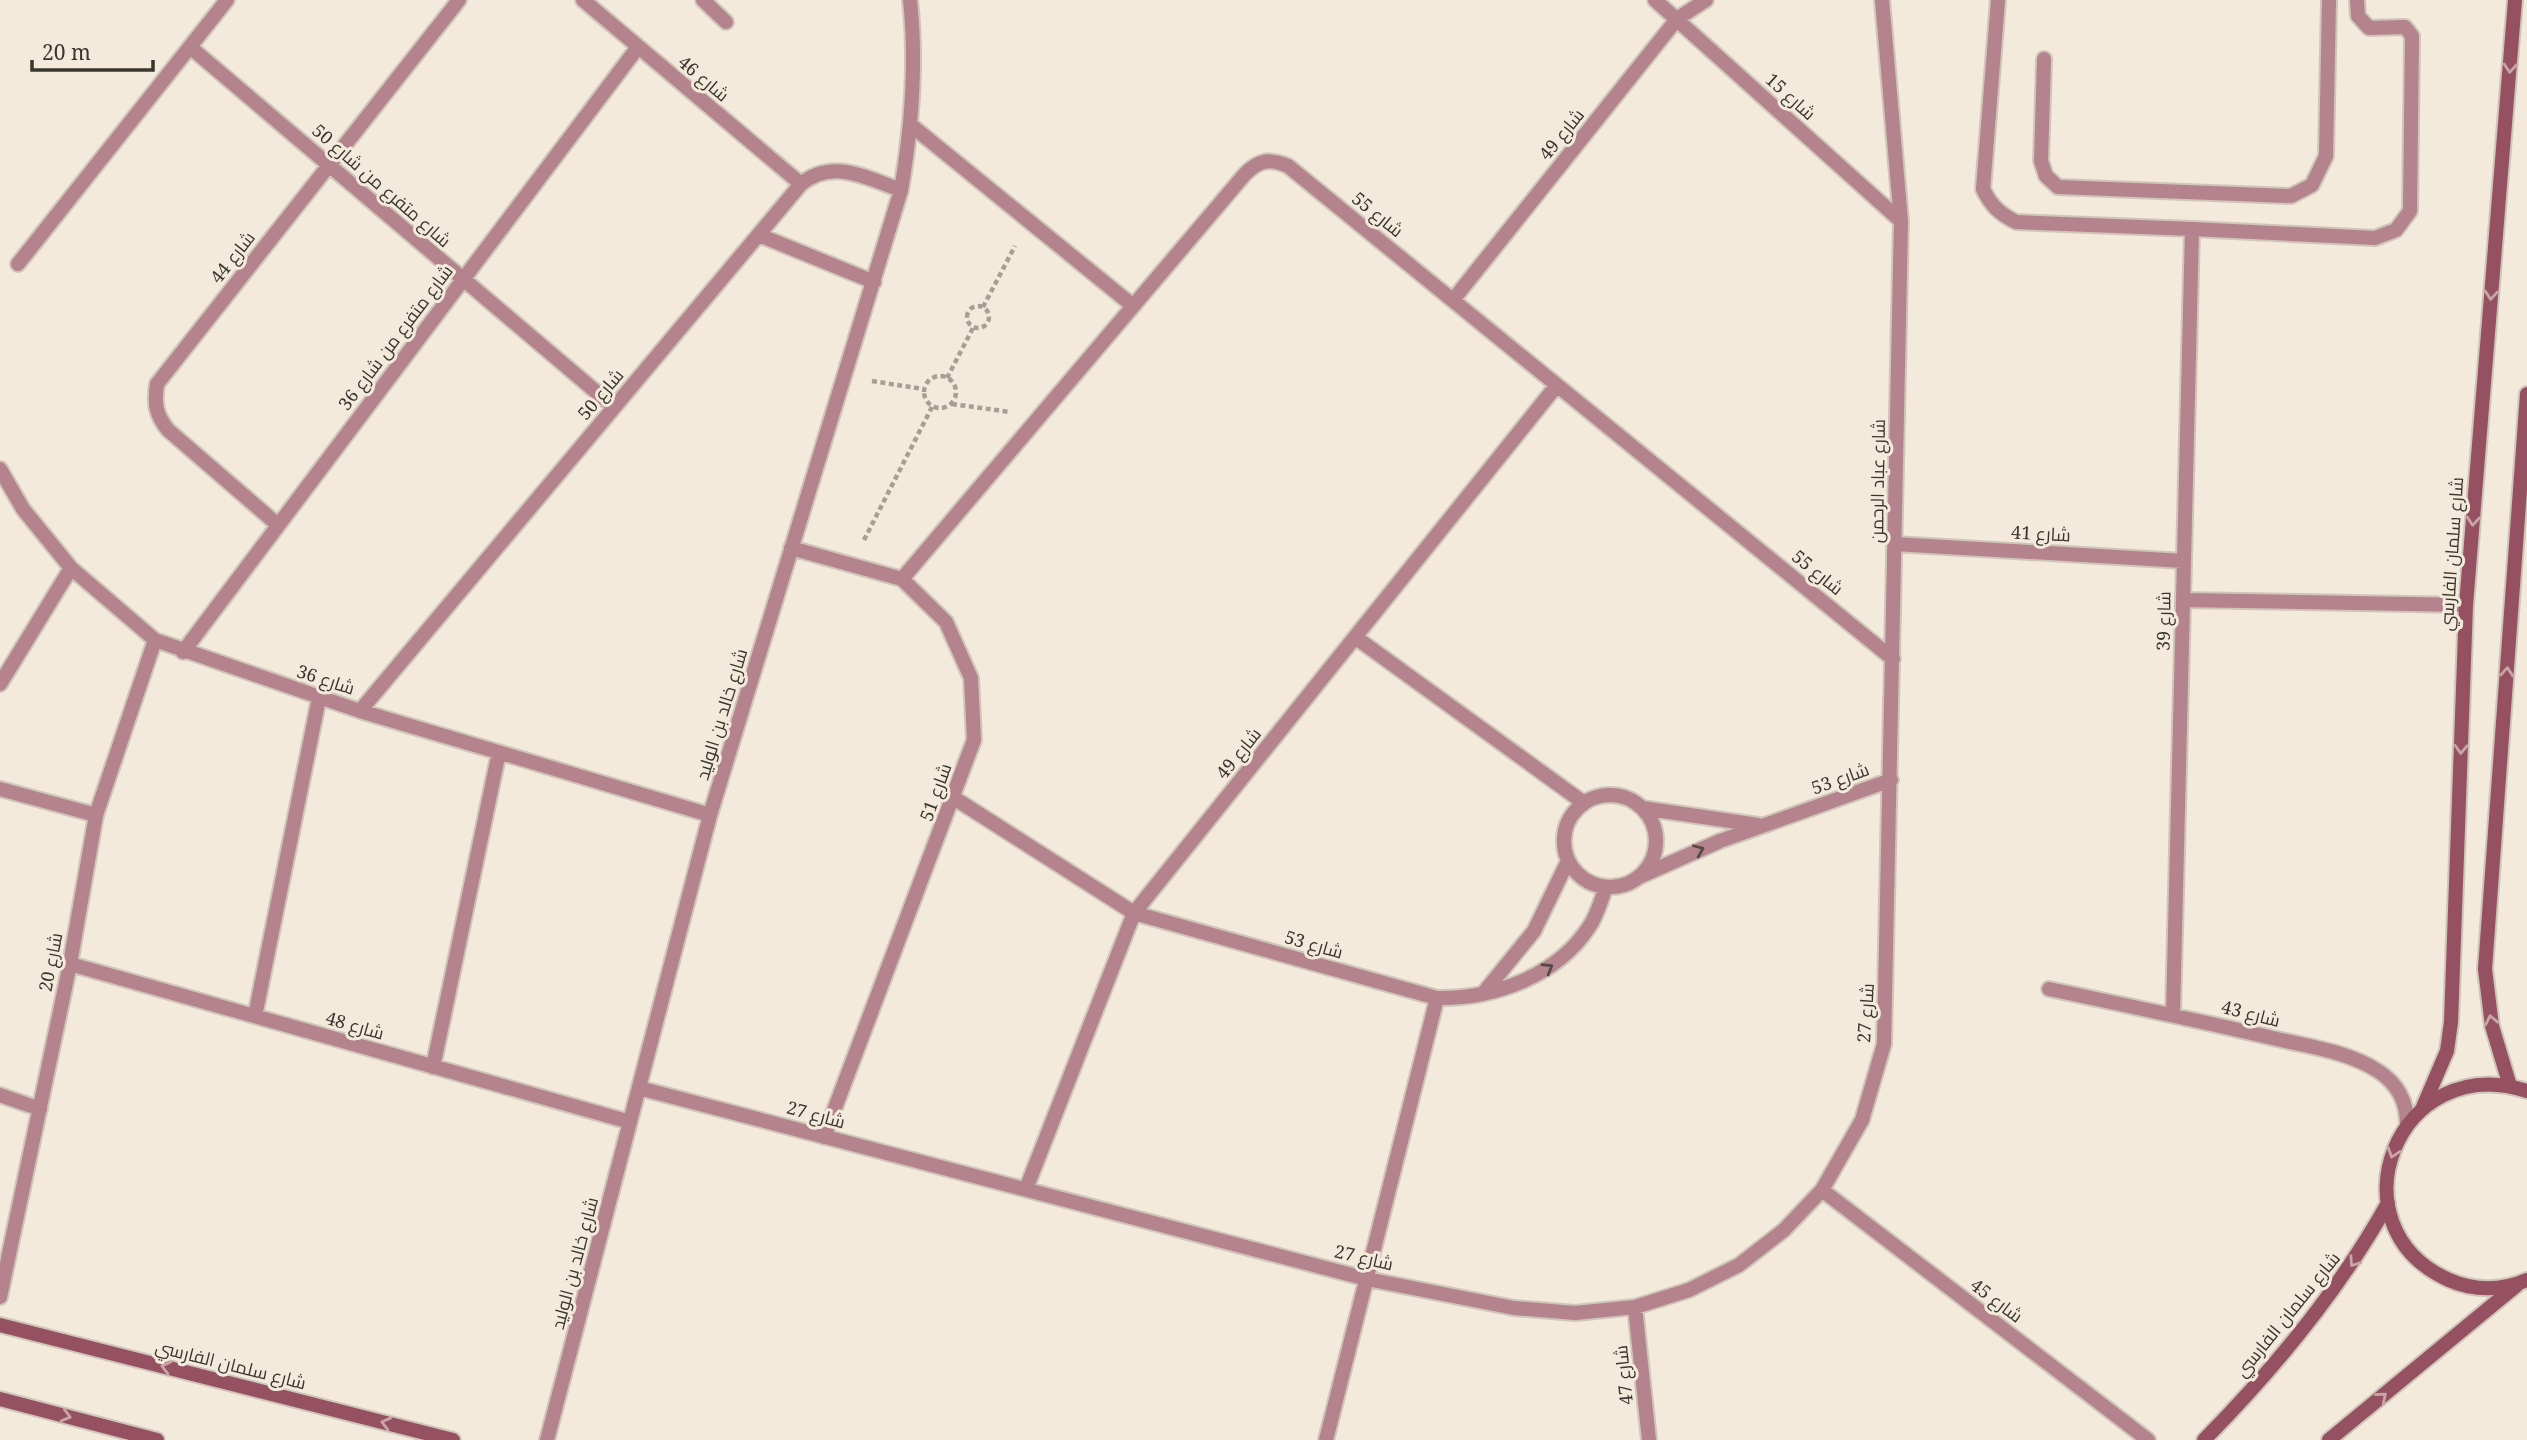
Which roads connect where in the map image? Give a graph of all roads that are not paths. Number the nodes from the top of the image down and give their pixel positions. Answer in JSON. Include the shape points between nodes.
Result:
{"nodes":[{"id":1,"x":227,"y":0,"type":"edge"},
{"id":2,"x":459,"y":0,"type":"edge"},
{"id":3,"x":583,"y":0,"type":"edge"},
{"id":4,"x":703,"y":0,"type":"edge"},
{"id":5,"x":910,"y":0,"type":"edge"},
{"id":6,"x":1655,"y":0,"type":"edge"},
{"id":7,"x":1706,"y":0,"type":"edge"},
{"id":8,"x":1882,"y":0,"type":"edge"},
{"id":9,"x":1998,"y":0,"type":"edge"},
{"id":10,"x":2329,"y":0,"type":"edge"},
{"id":11,"x":2357,"y":0,"type":"edge"},
{"id":12,"x":2515,"y":0,"type":"edge"},
{"id":13,"x":1677,"y":19,"type":"junction"},
{"id":14,"x":726,"y":22,"type":"dead end"},
{"id":15,"x":190,"y":47,"type":"junction"},
{"id":16,"x":638,"y":47,"type":"junction"},
{"id":17,"x":2044,"y":59,"type":"dead end"},
{"id":18,"x":912,"y":126,"type":"junction"},
{"id":19,"x":329,"y":165,"type":"junction"},
{"id":20,"x":800,"y":184,"type":"junction"},
{"id":21,"x":901,"y":190,"type":"junction"},
{"id":22,"x":1900,"y":221,"type":"junction"},
{"id":23,"x":2192,"y":229,"type":"junction"},
{"id":24,"x":759,"y":235,"type":"junction"},
{"id":25,"x":18,"y":264,"type":"dead end"},
{"id":26,"x":463,"y":279,"type":"junction"},
{"id":27,"x":874,"y":282,"type":"junction"},
{"id":28,"x":1453,"y":300,"type":"junction"},
{"id":29,"x":1132,"y":305,"type":"junction"},
{"id":30,"x":1557,"y":385,"type":"junction"},
{"id":31,"x":2527,"y":394,"type":"edge"},
{"id":32,"x":614,"y":407,"type":"junction"},
{"id":33,"x":0,"y":469,"type":"edge"},
{"id":34,"x":278,"y":525,"type":"junction"},
{"id":35,"x":1895,"y":544,"type":"junction"},
{"id":36,"x":792,"y":548,"type":"junction"},
{"id":37,"x":2184,"y":561,"type":"junction"},
{"id":38,"x":71,"y":568,"type":"junction"},
{"id":39,"x":902,"y":579,"type":"junction"},
{"id":40,"x":2183,"y":600,"type":"junction"},
{"id":41,"x":2466,"y":606,"type":"junction"},
{"id":42,"x":1355,"y":637,"type":"junction"},
{"id":43,"x":155,"y":640,"type":"junction"},
{"id":44,"x":183,"y":652,"type":"junction"},
{"id":45,"x":1893,"y":659,"type":"junction"},
{"id":46,"x":0,"y":684,"type":"edge"},
{"id":47,"x":319,"y":698,"type":"junction"},
{"id":48,"x":360,"y":711,"type":"junction"},
{"id":49,"x":499,"y":752,"type":"junction"},
{"id":50,"x":1891,"y":780,"type":"junction"},
{"id":51,"x":0,"y":789,"type":"edge"},
{"id":52,"x":954,"y":798,"type":"junction"},
{"id":53,"x":1584,"y":803,"type":"junction"},
{"id":54,"x":1642,"y":808,"type":"junction"},
{"id":55,"x":96,"y":815,"type":"junction"},
{"id":56,"x":710,"y":815,"type":"junction"},
{"id":57,"x":1763,"y":826,"type":"junction"},
{"id":58,"x":1568,"y":860,"type":"junction"},
{"id":59,"x":1637,"y":878,"type":"junction"},
{"id":60,"x":1606,"y":887,"type":"junction"},
{"id":61,"x":1134,"y":913,"type":"junction"},
{"id":62,"x":1887,"y":963,"type":"joint"},
{"id":63,"x":70,"y":964,"type":"junction"},
{"id":64,"x":2049,"y":989,"type":"dead end"},
{"id":65,"x":1485,"y":991,"type":"junction"},
{"id":66,"x":1437,"y":998,"type":"junction"},
{"id":67,"x":2173,"y":1014,"type":"junction"},
{"id":68,"x":255,"y":1016,"type":"junction"},
{"id":69,"x":433,"y":1067,"type":"junction"},
{"id":70,"x":2510,"y":1086,"type":"junction"},
{"id":71,"x":639,"y":1088,"type":"junction"},
{"id":72,"x":2527,"y":1091,"type":"edge"},
{"id":73,"x":0,"y":1096,"type":"edge"},
{"id":74,"x":2423,"y":1107,"type":"junction"},
{"id":75,"x":40,"y":1109,"type":"junction"},
{"id":76,"x":630,"y":1122,"type":"junction"},
{"id":77,"x":2407,"y":1124,"type":"junction"},
{"id":78,"x":824,"y":1137,"type":"junction"},
{"id":79,"x":1026,"y":1189,"type":"junction"},
{"id":80,"x":1822,"y":1190,"type":"junction"},
{"id":81,"x":2388,"y":1203,"type":"junction"},
{"id":82,"x":1367,"y":1279,"type":"junction"},
{"id":83,"x":2522,"y":1282,"type":"edge"},
{"id":84,"x":0,"y":1297,"type":"edge"},
{"id":85,"x":1635,"y":1307,"type":"junction"},
{"id":86,"x":0,"y":1325,"type":"edge"},
{"id":87,"x":0,"y":1399,"type":"edge"},
{"id":88,"x":158,"y":1440,"type":"edge"},
{"id":89,"x":453,"y":1440,"type":"edge"},
{"id":90,"x":547,"y":1440,"type":"edge"},
{"id":91,"x":1326,"y":1440,"type":"edge"},
{"id":92,"x":1649,"y":1440,"type":"edge"},
{"id":93,"x":2148,"y":1440,"type":"edge"},
{"id":94,"x":2204,"y":1440,"type":"edge"},
{"id":95,"x":2329,"y":1440,"type":"edge"}],
"edges":[{"from":1,"to":15,"type":"street"},
{"from":2,"to":19,"type":"street","name":"شارع 44"},
{"from":3,"to":16,"type":"street","name":"شارع 46"},
{"from":4,"to":14,"type":"street"},
{"from":5,"to":18,"type":"street","name":"شارع خالد بن الوليد","via":[[915,46]]},
{"from":6,"to":13,"type":"street","name":"شارع 15"},
{"from":7,"to":13,"type":"street","name":"شارع 49"},
{"from":8,"to":22,"type":"street","name":"شارع عباد الرحمن"},
{"from":9,"to":23,"type":"street","via":[[1983,189],[1990,204],[2016,222]]},
{"from":10,"to":17,"type":"street","via":[[2326,156],[2312,185],[2291,196],[2058,187],[2046,176],[2041,160]]},
{"from":11,"to":23,"type":"street","via":[[2358,16],[2369,28],[2405,27],[2412,36],[2410,211],[2396,230],[2375,237]]},
{"from":12,"to":41,"type":"street","name":"شارع سلمان الفارسي","one_way":true},
{"from":13,"to":22,"type":"street","name":"شارع 15"},
{"from":13,"to":28,"type":"street","name":"شارع 49"},
{"from":15,"to":19,"type":"street","name":"شارع متفرع من شارع 50"},
{"from":15,"to":25,"type":"street"},
{"from":16,"to":20,"type":"street","name":"شارع 46"},
{"from":16,"to":26,"type":"street","name":"شارع متفرع من شارع 36"},
{"from":18,"to":21,"type":"street","name":"شارع خالد بن الوليد"},
{"from":18,"to":29,"type":"street"},
{"from":19,"to":26,"type":"street","name":"شارع متفرع من شارع 50"},
{"from":19,"to":34,"type":"street","name":"شارع 44","via":[[157,384],[154,401],[168,430]]},
{"from":20,"to":21,"type":"street","name":"شارع 50","via":[[825,170],[840,170]]},
{"from":20,"to":24,"type":"street","name":"شارع 50"},
{"from":21,"to":27,"type":"street","name":"شارع خالد بن الوليد"},
{"from":22,"to":35,"type":"street","name":"شارع عباد الرحمن"},
{"from":23,"to":37,"type":"street","name":"شارع 39"},
{"from":24,"to":27,"type":"street"},
{"from":24,"to":32,"type":"street","name":"شارع 50"},
{"from":26,"to":32,"type":"street","name":"شارع متفرع من شارع 50"},
{"from":26,"to":34,"type":"street","name":"شارع متفرع من شارع 36"},
{"from":27,"to":36,"type":"street","name":"شارع خالد بن الوليد"},
{"from":28,"to":29,"type":"street","name":"شارع 55","via":[[1288,166],[1273,160],[1257,162],[1245,174]]},
{"from":28,"to":30,"type":"street","name":"شارع 55"},
{"from":29,"to":39,"type":"street","name":"شارع 55"},
{"from":30,"to":42,"type":"street","name":"شارع 49"},
{"from":30,"to":45,"type":"street","name":"شارع 55"},
{"from":70,"to":31,"type":"street","one_way":true,"via":[[2492,1026],[2485,969]]},
{"from":32,"to":48,"type":"street","name":"شارع 50"},
{"from":33,"to":38,"type":"street","name":"شارع 36","via":[[23,509]]},
{"from":34,"to":44,"type":"street","name":"شارع متفرع من شارع 36"},
{"from":35,"to":37,"type":"street","name":"شارع 41"},
{"from":35,"to":45,"type":"street","name":"شارع عباد الرحمن"},
{"from":36,"to":39,"type":"street","name":"شارع 51"},
{"from":36,"to":56,"type":"street","name":"شارع خالد بن الوليد"},
{"from":37,"to":40,"type":"street","name":"شارع 39"},
{"from":38,"to":43,"type":"street","name":"شارع 36"},
{"from":38,"to":46,"type":"street"},
{"from":39,"to":52,"type":"street","name":"شارع 51","via":[[946,622],[971,678],[974,740]]},
{"from":40,"to":41,"type":"street"},
{"from":40,"to":67,"type":"street","name":"شارع 39"},
{"from":41,"to":74,"type":"street","name":"شارع سلمان الفارسي","one_way":true,"via":[[2451,1022],[2447,1051]]},
{"from":42,"to":53,"type":"street"},
{"from":42,"to":61,"type":"street","name":"شارع 49"},
{"from":43,"to":44,"type":"street","name":"شارع 36"},
{"from":43,"to":55,"type":"street","name":"شارع 20"},
{"from":44,"to":47,"type":"street","name":"شارع 36"},
{"from":45,"to":50,"type":"street","name":"شارع عباد الرحمن"},
{"from":47,"to":48,"type":"street","name":"شارع 36"},
{"from":47,"to":68,"type":"street"},
{"from":48,"to":49,"type":"street","name":"شارع 36"},
{"from":49,"to":56,"type":"street","name":"شارع 36"},
{"from":49,"to":69,"type":"street"},
{"from":50,"to":57,"type":"street","name":"شارع 53"},
{"from":50,"to":62,"type":"street","name":"شارع عباد الرحمن"},
{"from":51,"to":55,"type":"street"},
{"from":52,"to":61,"type":"street","name":"شارع 53"},
{"from":52,"to":78,"type":"street","name":"شارع 51"},
{"from":53,"to":54,"type":"street","via":[[1614,795]]},
{"from":53,"to":58,"type":"street","via":[[1566,829]]},
{"from":54,"to":57,"type":"street","name":"شارع 53"},
{"from":54,"to":59,"type":"street","via":[[1651,821],[1655,853]]},
{"from":55,"to":63,"type":"street","name":"شارع 20"},
{"from":56,"to":71,"type":"street","name":"شارع خالد بن الوليد"},
{"from":59,"to":57,"type":"street","name":"شارع 53","one_way":true},
{"from":58,"to":60,"type":"street","via":[[1577,874]]},
{"from":58,"to":65,"type":"street","via":[[1534,931]]},
{"from":59,"to":60,"type":"street","via":[[1622,886]]},
{"from":65,"to":60,"type":"street","name":"شارع 53","one_way":true,"via":[[1526,981],[1562,959],[1590,926]]},
{"from":61,"to":66,"type":"street","name":"شارع 53"},
{"from":61,"to":79,"type":"street","name":"شارع 49"},
{"from":62,"to":80,"type":"street","name":"شارع 27","via":[[1885,1044],[1862,1120]]},
{"from":63,"to":68,"type":"street","name":"شارع 48"},
{"from":63,"to":75,"type":"street","name":"شارع 20"},
{"from":64,"to":67,"type":"street","name":"شارع 43"},
{"from":65,"to":66,"type":"street","name":"شارع 53"},
{"from":66,"to":82,"type":"street"},
{"from":67,"to":77,"type":"street","name":"شارع 43","via":[[2367,1064],[2396,1087],[2407,1104]]},
{"from":68,"to":69,"type":"street","name":"شارع 48"},
{"from":69,"to":76,"type":"street","name":"شارع 48"},
{"from":70,"to":72,"type":"street"},
{"from":70,"to":74,"type":"street","via":[[2463,1086]]},
{"from":71,"to":76,"type":"street","name":"شارع خالد بن الوليد"},
{"from":71,"to":78,"type":"street","name":"شارع 27"},
{"from":73,"to":75,"type":"street"},
{"from":74,"to":77,"type":"street"},
{"from":75,"to":84,"type":"street","name":"شارع 20"},
{"from":76,"to":90,"type":"street","name":"شارع خالد بن الوليد"},
{"from":77,"to":81,"type":"street","one_way":true,"via":[[2389,1162]]},
{"from":78,"to":79,"type":"street","name":"شارع 27"},
{"from":79,"to":82,"type":"street","name":"شارع 27"},
{"from":80,"to":85,"type":"street","name":"شارع 27","via":[[1783,1230],[1739,1265],[1689,1290]]},
{"from":80,"to":93,"type":"street","name":"شارع 45"},
{"from":81,"to":83,"type":"street","via":[[2404,1243],[2435,1273],[2475,1287]]},
{"from":81,"to":94,"type":"street","name":"شارع سلمان الفارسي","one_way":true,"via":[[2357,1258],[2316,1313]]},
{"from":82,"to":85,"type":"street","name":"شارع 27","via":[[1514,1308],[1574,1313]]},
{"from":82,"to":91,"type":"street"},
{"from":95,"to":83,"type":"street","one_way":true},
{"from":85,"to":92,"type":"street","name":"شارع 47"},
{"from":89,"to":86,"type":"street","name":"شارع سلمان الفارسي","one_way":true},
{"from":87,"to":88,"type":"street","one_way":true}]}
